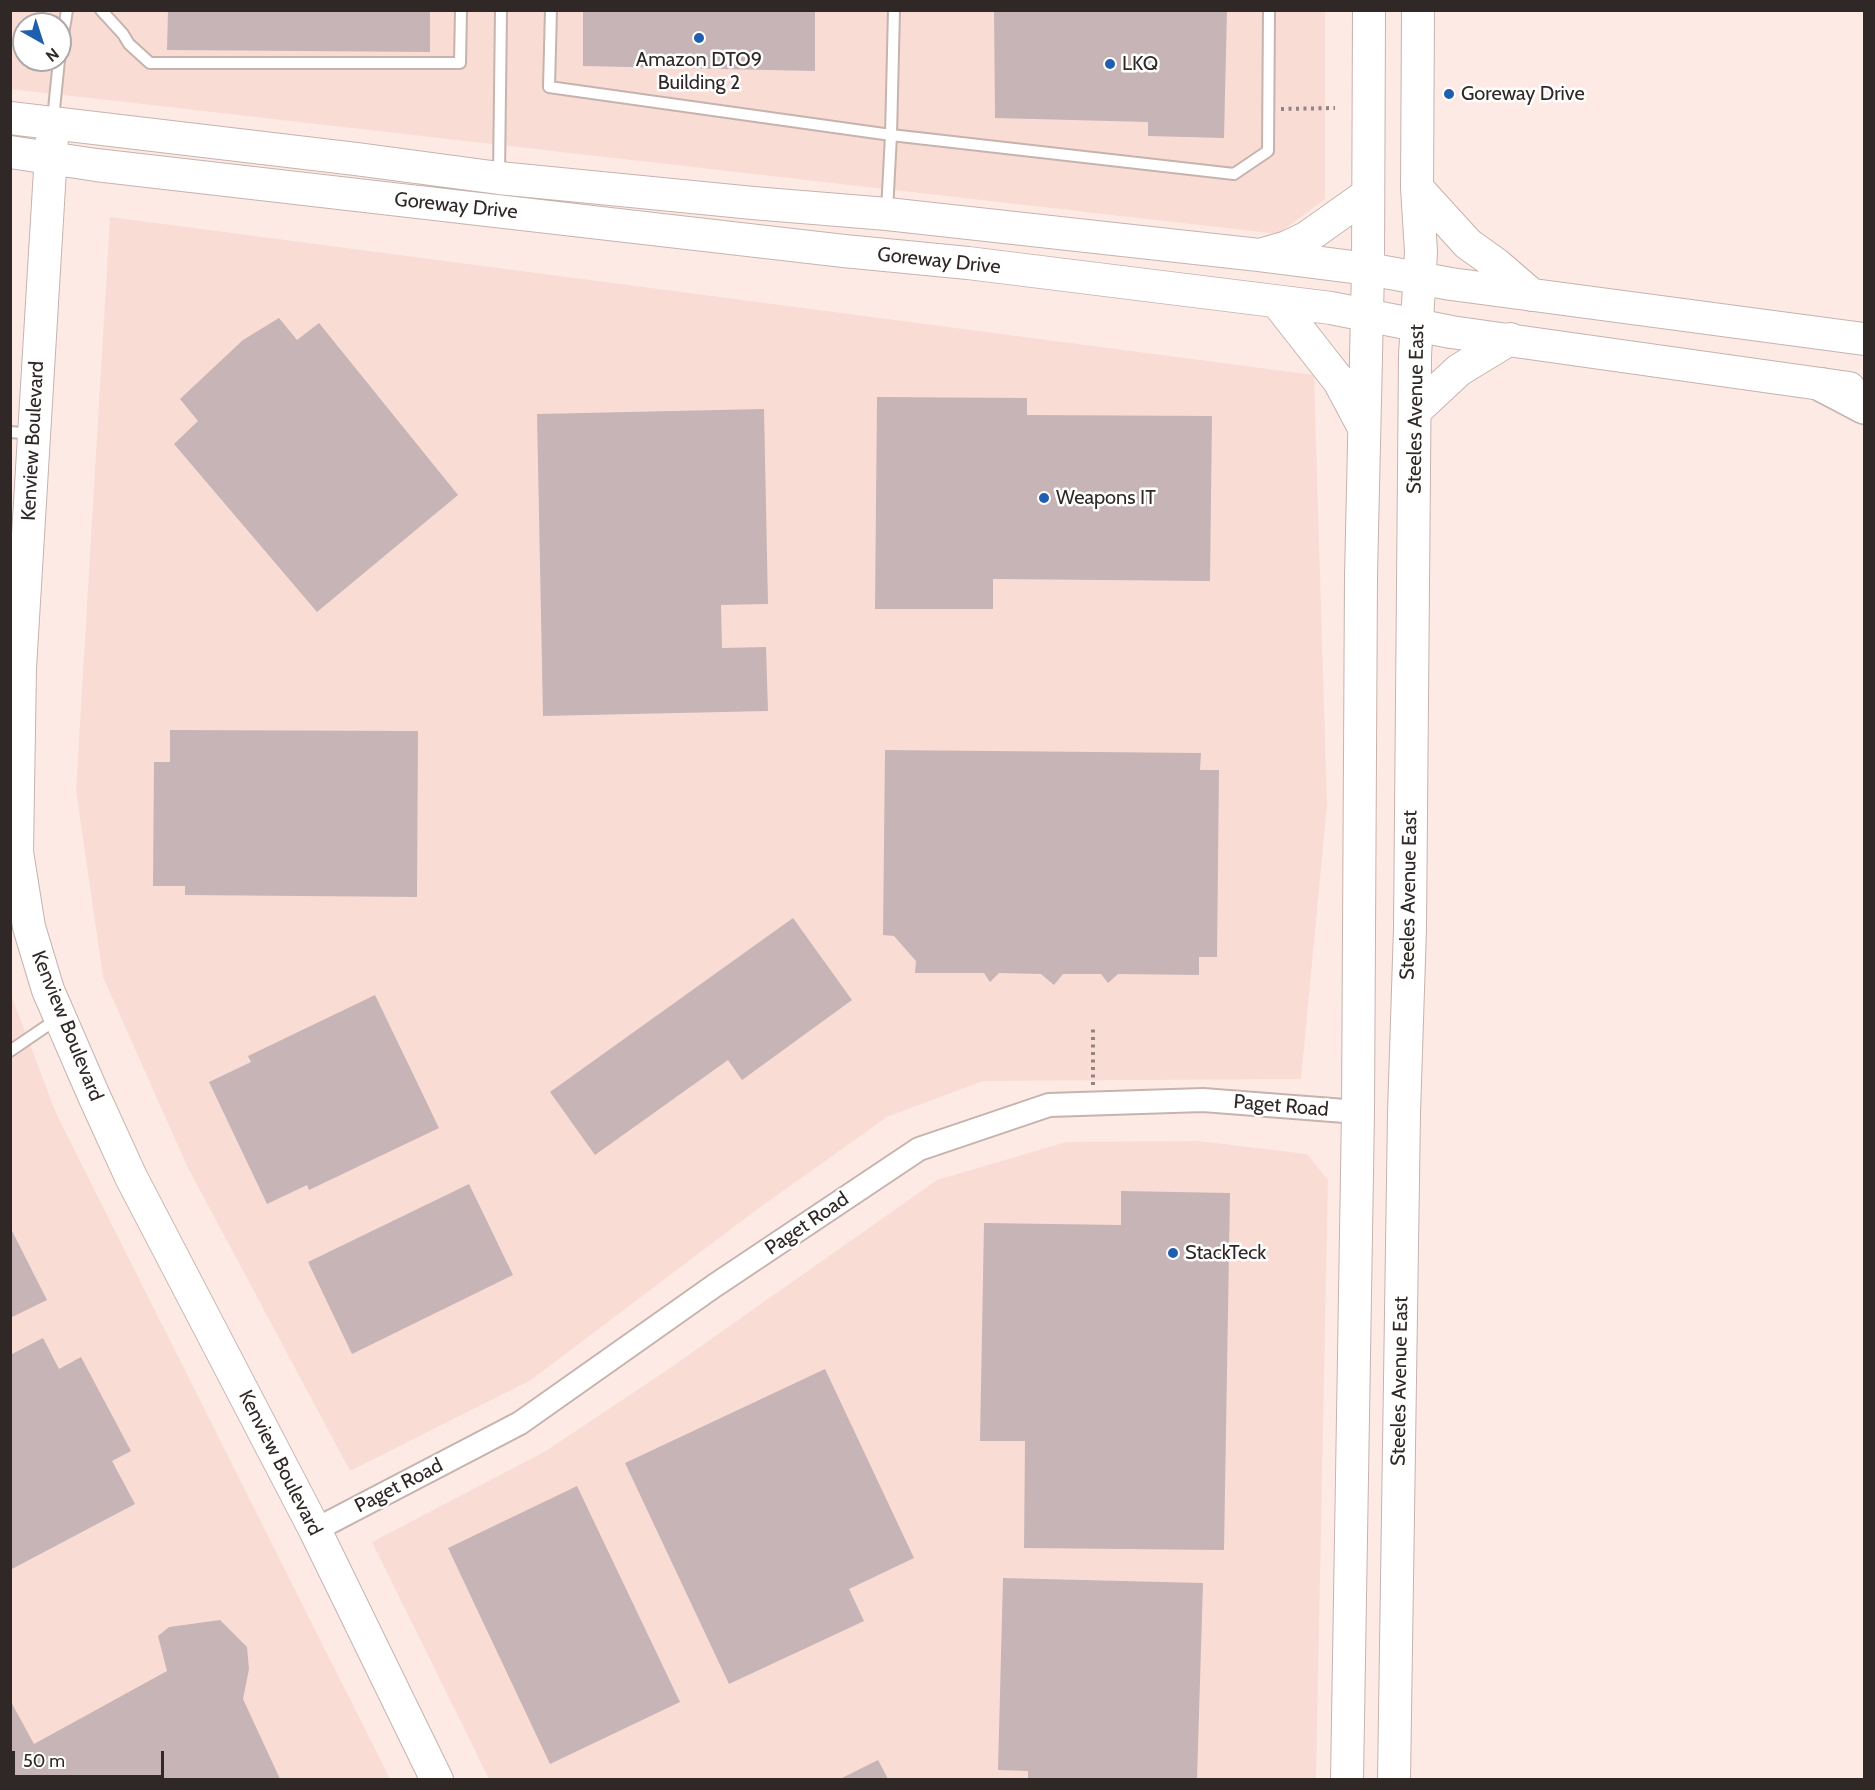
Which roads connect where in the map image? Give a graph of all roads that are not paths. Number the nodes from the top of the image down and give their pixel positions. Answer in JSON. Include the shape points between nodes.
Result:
{"nodes":[{"id":1,"x":101,"y":10,"type":"edge"},
{"id":2,"x":461,"y":10,"type":"edge"},
{"id":3,"x":501,"y":10,"type":"edge"},
{"id":4,"x":551,"y":10,"type":"edge"},
{"id":5,"x":894,"y":10,"type":"edge"},
{"id":6,"x":1269,"y":10,"type":"edge"},
{"id":7,"x":1369,"y":10,"type":"edge"},
{"id":8,"x":1418,"y":10,"type":"edge"},
{"id":9,"x":58,"y":72,"type":"edge"},
{"id":10,"x":10,"y":118,"type":"edge"},
{"id":11,"x":53,"y":124,"type":"junction"},
{"id":12,"x":891,"y":135,"type":"junction"},
{"id":13,"x":10,"y":152,"type":"edge"},
{"id":14,"x":51,"y":158,"type":"junction"},
{"id":15,"x":499,"y":178,"type":"junction"},
{"id":16,"x":1417,"y":188,"type":"junction"},
{"id":17,"x":1368,"y":194,"type":"junction"},
{"id":18,"x":887,"y":214,"type":"junction"},
{"id":19,"x":1259,"y":255,"type":"junction"},
{"id":20,"x":1368,"y":269,"type":"junction"},
{"id":21,"x":1420,"y":278,"type":"junction"},
{"id":22,"x":1532,"y":295,"type":"junction"},
{"id":23,"x":1277,"y":302,"type":"junction"},
{"id":24,"x":1367,"y":316,"type":"junction"},
{"id":25,"x":1417,"y":326,"type":"junction"},
{"id":26,"x":1509,"y":339,"type":"junction"},
{"id":27,"x":1864,"y":339,"type":"edge"},
{"id":28,"x":1822,"y":385,"type":"junction"},
{"id":29,"x":1864,"y":390,"type":"edge"},
{"id":30,"x":1864,"y":407,"type":"edge"},
{"id":31,"x":1415,"y":411,"type":"junction"},
{"id":32,"x":1365,"y":429,"type":"junction"},
{"id":33,"x":22,"y":433,"type":"edge"},
{"id":34,"x":15,"y":691,"type":"edge"},
{"id":35,"x":14,"y":766,"type":"edge"},
{"id":36,"x":60,"y":1018,"type":"junction"},
{"id":37,"x":10,"y":1052,"type":"edge"},
{"id":38,"x":1358,"y":1112,"type":"junction"},
{"id":39,"x":315,"y":1530,"type":"junction"},
{"id":40,"x":437,"y":1779,"type":"edge"},
{"id":41,"x":1347,"y":1779,"type":"edge"},
{"id":42,"x":1394,"y":1779,"type":"edge"}],
"edges":[{"from":1,"to":2,"type":"lane","via":[[150,63],[460,63]]},
{"from":3,"to":15,"type":"lane"},
{"from":4,"to":12,"type":"lane","via":[[549,87]]},
{"from":5,"to":12,"type":"lane"},
{"from":6,"to":12,"type":"lane","via":[[1268,152],[1234,174]]},
{"from":7,"to":17,"type":"main road"},
{"from":8,"to":16,"type":"main road","name":"Steeles Avenue East"},
{"from":9,"to":11,"type":"lane"},
{"from":10,"to":11,"type":"main road","name":"Goreway Drive"},
{"from":11,"to":14,"type":"main road","name":"Kenview Boulevard"},
{"from":11,"to":15,"type":"main road","name":"Goreway Drive"},
{"from":12,"to":18,"type":"lane"},
{"from":13,"to":14,"type":"main road","name":"Goreway Drive"},
{"from":14,"to":23,"type":"main road","name":"Goreway Drive"},
{"from":14,"to":33,"type":"main road","name":"Kenview Boulevard"},
{"from":15,"to":18,"type":"main road","name":"Goreway Drive"},
{"from":16,"to":21,"type":"main road","name":"Steeles Avenue East"},
{"from":16,"to":22,"type":"main road","via":[[1468,244]]},
{"from":17,"to":19,"type":"main road","via":[[1306,238]]},
{"from":17,"to":20,"type":"main road"},
{"from":18,"to":19,"type":"main road","name":"Goreway Drive"},
{"from":19,"to":20,"type":"main road","name":"Goreway Drive"},
{"from":20,"to":21,"type":"main road","name":"Goreway Drive"},
{"from":20,"to":24,"type":"main road"},
{"from":21,"to":22,"type":"main road","name":"Goreway Drive"},
{"from":21,"to":25,"type":"main road","name":"Steeles Avenue East"},
{"from":22,"to":27,"type":"main road","name":"Goreway Drive"},
{"from":23,"to":24,"type":"main road","name":"Goreway Drive"},
{"from":23,"to":32,"type":"main road","via":[[1339,381]]},
{"from":24,"to":25,"type":"main road","name":"Goreway Drive"},
{"from":24,"to":32,"type":"main road"},
{"from":25,"to":26,"type":"main road","name":"Goreway Drive"},
{"from":25,"to":31,"type":"main road","name":"Steeles Avenue East"},
{"from":26,"to":28,"type":"main road","name":"Goreway Drive"},
{"from":26,"to":31,"type":"main road","via":[[1459,370]]},
{"from":28,"to":29,"type":"main road","name":"Goreway Drive"},
{"from":28,"to":30,"type":"highway"},
{"from":31,"to":42,"type":"main road","name":"Steeles Avenue East"},
{"from":32,"to":38,"type":"main road"},
{"from":33,"to":34,"type":"main road","name":"Kenview Boulevard"},
{"from":34,"to":35,"type":"main road","name":"Kenview Boulevard"},
{"from":35,"to":36,"type":"main road","name":"Kenview Boulevard","via":[[17,852],[29,927]]},
{"from":36,"to":37,"type":"lane"},
{"from":36,"to":39,"type":"main road","name":"Kenview Boulevard","via":[[131,1176]]},
{"from":38,"to":39,"type":"street","name":"Paget Road","via":[[1203,1100],[1049,1105],[918,1149],[520,1423]]},
{"from":38,"to":41,"type":"main road"},
{"from":39,"to":40,"type":"main road","name":"Kenview Boulevard"}]}
